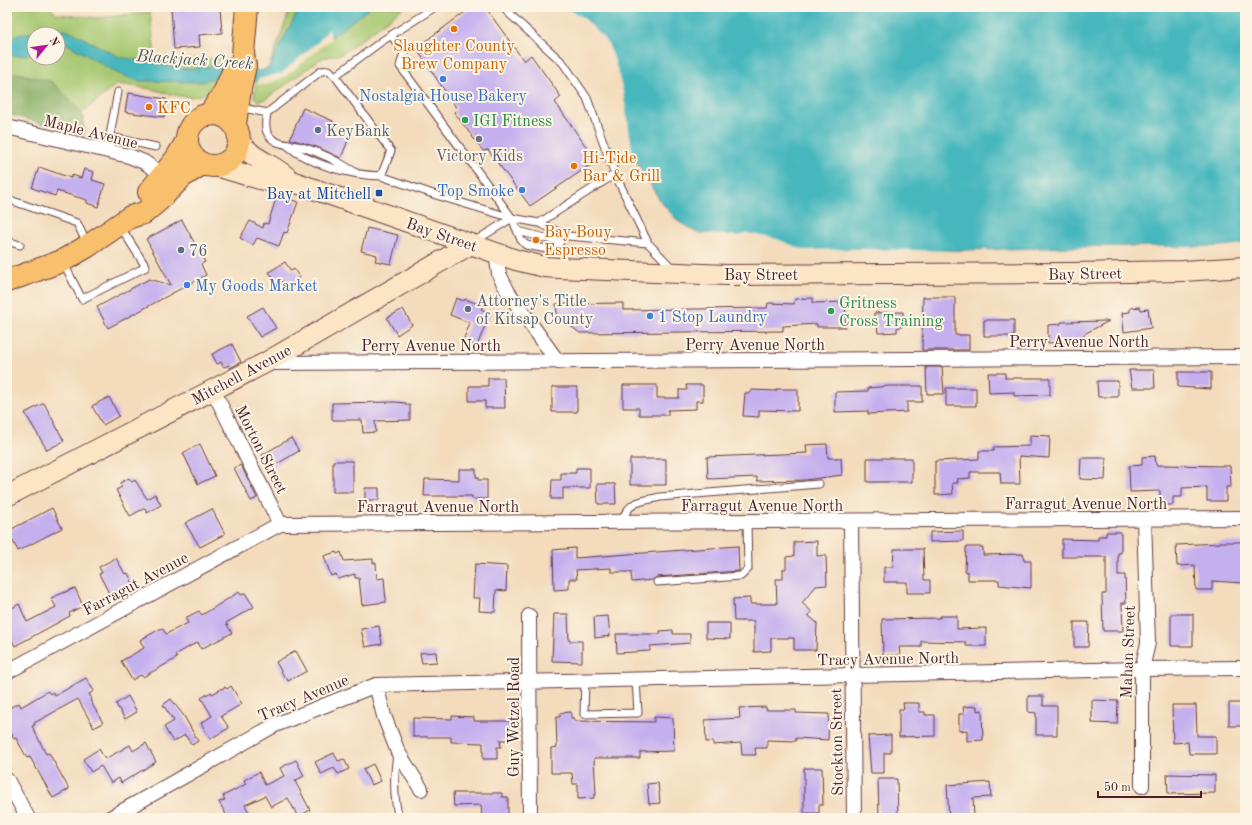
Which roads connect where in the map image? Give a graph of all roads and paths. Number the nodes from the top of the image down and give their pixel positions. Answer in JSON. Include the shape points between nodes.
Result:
{"nodes":[{"id":1,"x":246,"y":7,"type":"edge"},
{"id":2,"x":435,"y":7,"type":"edge"},
{"id":3,"x":502,"y":7,"type":"edge"},
{"id":4,"x":391,"y":36,"type":"junction"},
{"id":5,"x":335,"y":76,"type":"junction"},
{"id":6,"x":118,"y":92,"type":"dead end"},
{"id":7,"x":236,"y":109,"type":"junction"},
{"id":8,"x":268,"y":113,"type":"junction"},
{"id":9,"x":209,"y":115,"type":"junction"},
{"id":10,"x":7,"y":127,"type":"edge"},
{"id":11,"x":186,"y":142,"type":"junction"},
{"id":12,"x":109,"y":144,"type":"junction"},
{"id":13,"x":156,"y":147,"type":"dead end"},
{"id":14,"x":208,"y":165,"type":"junction"},
{"id":15,"x":615,"y":174,"type":"junction"},
{"id":16,"x":163,"y":175,"type":"junction"},
{"id":17,"x":381,"y":176,"type":"junction"},
{"id":18,"x":291,"y":181,"type":"junction"},
{"id":19,"x":7,"y":199,"type":"edge"},
{"id":20,"x":512,"y":218,"type":"junction"},
{"id":21,"x":125,"y":221,"type":"junction"},
{"id":22,"x":539,"y":223,"type":"junction"},
{"id":23,"x":518,"y":231,"type":"junction"},
{"id":24,"x":7,"y":241,"type":"edge"},
{"id":25,"x":648,"y":243,"type":"junction"},
{"id":26,"x":471,"y":244,"type":"junction"},
{"id":27,"x":20,"y":245,"type":"dead end"},
{"id":28,"x":88,"y":246,"type":"junction"},
{"id":29,"x":496,"y":252,"type":"junction"},
{"id":30,"x":62,"y":260,"type":"junction"},
{"id":31,"x":1245,"y":267,"type":"edge"},
{"id":32,"x":677,"y":274,"type":"junction"},
{"id":33,"x":7,"y":281,"type":"edge"},
{"id":34,"x":1245,"y":357,"type":"edge"},
{"id":35,"x":558,"y":362,"type":"junction"},
{"id":36,"x":266,"y":363,"type":"junction"},
{"id":37,"x":213,"y":390,"type":"junction"},
{"id":38,"x":819,"y":484,"type":"dead end"},
{"id":39,"x":7,"y":496,"type":"edge"},
{"id":40,"x":1245,"y":518,"type":"edge"},
{"id":41,"x":1144,"y":519,"type":"junction"},
{"id":42,"x":851,"y":521,"type":"junction"},
{"id":43,"x":621,"y":522,"type":"junction"},
{"id":44,"x":747,"y":522,"type":"junction"},
{"id":45,"x":280,"y":524,"type":"junction"},
{"id":46,"x":656,"y":582,"type":"dead end"},
{"id":47,"x":529,"y":616,"type":"dead end"},
{"id":48,"x":1245,"y":668,"type":"edge"},
{"id":49,"x":1142,"y":669,"type":"junction"},
{"id":50,"x":7,"y":672,"type":"edge"},
{"id":51,"x":852,"y":676,"type":"junction"},
{"id":52,"x":636,"y":680,"type":"junction"},
{"id":53,"x":584,"y":681,"type":"junction"},
{"id":54,"x":531,"y":682,"type":"junction"},
{"id":55,"x":376,"y":685,"type":"junction"},
{"id":56,"x":398,"y":752,"type":"junction"},
{"id":57,"x":7,"y":780,"type":"edge"},
{"id":58,"x":1142,"y":786,"type":"dead end"},
{"id":59,"x":421,"y":788,"type":"dead end"},
{"id":60,"x":28,"y":818,"type":"edge"},
{"id":61,"x":110,"y":818,"type":"edge"},
{"id":62,"x":399,"y":818,"type":"edge"},
{"id":63,"x":530,"y":818,"type":"edge"},
{"id":64,"x":854,"y":818,"type":"edge"}],
"edges":[{"from":1,"to":7,"type":"main road"},
{"from":2,"to":4,"type":"lane"},
{"from":3,"to":15,"type":"lane","via":[[563,63],[587,98]]},
{"from":4,"to":5,"type":"lane"},
{"from":4,"to":20,"type":"lane","via":[[404,53],[400,66]]},
{"from":5,"to":8,"type":"lane","via":[[329,70],[321,71]]},
{"from":5,"to":17,"type":"lane","via":[[391,151]]},
{"from":6,"to":12,"type":"lane"},
{"from":7,"to":8,"type":"lane"},
{"from":7,"to":9,"type":"main road"},
{"from":7,"to":9,"type":"main road","via":[[223,116]]},
{"from":7,"to":14,"type":"main road","via":[[235,154],[230,160]]},
{"from":7,"to":18,"type":"main road","name":"Bay Street","via":[[252,155],[282,171]]},
{"from":8,"to":17,"type":"lane","via":[[265,122],[268,134],[275,140],[302,147],[344,165],[360,175]]},
{"from":9,"to":11,"type":"main road","via":[[193,124]]},
{"from":10,"to":12,"type":"street","name":"Maple Avenue"},
{"from":11,"to":14,"type":"main road","via":[[191,156]]},
{"from":11,"to":16,"type":"main road"},
{"from":12,"to":13,"type":"lane"},
{"from":12,"to":16,"type":"street","name":"Maple Avenue"},
{"from":14,"to":18,"type":"main road","name":"Bay Street","via":[[277,183]]},
{"from":14,"to":21,"type":"main road","via":[[183,176],[144,213]]},
{"from":15,"to":22,"type":"lane"},
{"from":15,"to":25,"type":"lane"},
{"from":16,"to":21,"type":"main road","via":[[150,192],[136,203]]},
{"from":17,"to":20,"type":"lane"},
{"from":18,"to":26,"type":"main road","name":"Bay Street"},
{"from":19,"to":28,"type":"lane","via":[[77,223]]},
{"from":20,"to":22,"type":"lane"},
{"from":20,"to":23,"type":"lane"},
{"from":20,"to":26,"type":"lane"},
{"from":21,"to":28,"type":"main road"},
{"from":21,"to":30,"type":"lane","via":[[146,267],[82,299]]},
{"from":22,"to":25,"type":"lane","via":[[568,236]]},
{"from":23,"to":23,"type":"lane","via":[[526,245],[547,249],[554,248],[560,242]]},
{"from":24,"to":27,"type":"lane"},
{"from":25,"to":32,"type":"lane"},
{"from":26,"to":29,"type":"main road","name":"Bay Street"},
{"from":26,"to":36,"type":"main road","name":"Mitchell Avenue"},
{"from":28,"to":30,"type":"main road"},
{"from":29,"to":32,"type":"main road","name":"Bay Street","via":[[545,267]]},
{"from":29,"to":35,"type":"street","via":[[499,274],[508,292]]},
{"from":30,"to":33,"type":"main road"},
{"from":31,"to":32,"type":"main road","name":"Bay Street","via":[[1072,273]]},
{"from":34,"to":35,"type":"street","name":"Perry Avenue North"},
{"from":35,"to":36,"type":"street","name":"Perry Avenue North"},
{"from":36,"to":37,"type":"main road","name":"Mitchell Avenue"},
{"from":37,"to":39,"type":"main road","name":"Mitchell Avenue"},
{"from":37,"to":45,"type":"street","name":"Morton Street"},
{"from":38,"to":43,"type":"lane","via":[[660,497],[627,508]]},
{"from":40,"to":41,"type":"street","name":"Farragut Avenue North"},
{"from":41,"to":42,"type":"street","name":"Farragut Avenue North"},
{"from":41,"to":49,"type":"street","name":"Mahan Street","via":[[1148,643]]},
{"from":42,"to":44,"type":"street","name":"Farragut Avenue North"},
{"from":42,"to":51,"type":"street","name":"Stockton Street"},
{"from":43,"to":44,"type":"street","name":"Farragut Avenue North"},
{"from":43,"to":45,"type":"street","name":"Farragut Avenue North"},
{"from":44,"to":46,"type":"lane","via":[[748,569],[741,576]]},
{"from":45,"to":50,"type":"street","name":"Farragut Avenue"},
{"from":47,"to":54,"type":"street","name":"Guy Wetzel Road"},
{"from":48,"to":49,"type":"street","name":"Tracy Avenue North"},
{"from":49,"to":51,"type":"street","name":"Tracy Avenue North"},
{"from":49,"to":58,"type":"street","name":"Mahan Street"},
{"from":51,"to":52,"type":"street","name":"Tracy Avenue North"},
{"from":51,"to":64,"type":"street","name":"Stockton Street"},
{"from":52,"to":53,"type":"street","name":"Tracy Avenue North"},
{"from":52,"to":53,"type":"lane","via":[[638,713],[584,714]]},
{"from":53,"to":54,"type":"street","name":"Tracy Avenue North"},
{"from":54,"to":55,"type":"street","name":"Tracy Avenue"},
{"from":54,"to":63,"type":"street","name":"Guy Wetzel Road"},
{"from":55,"to":56,"type":"street","via":[[384,716]]},
{"from":55,"to":61,"type":"street","name":"Tracy Avenue","via":[[275,725]]},
{"from":56,"to":59,"type":"street"},
{"from":56,"to":62,"type":"lane","via":[[394,801]]},
{"from":57,"to":60,"type":"street"}]}
